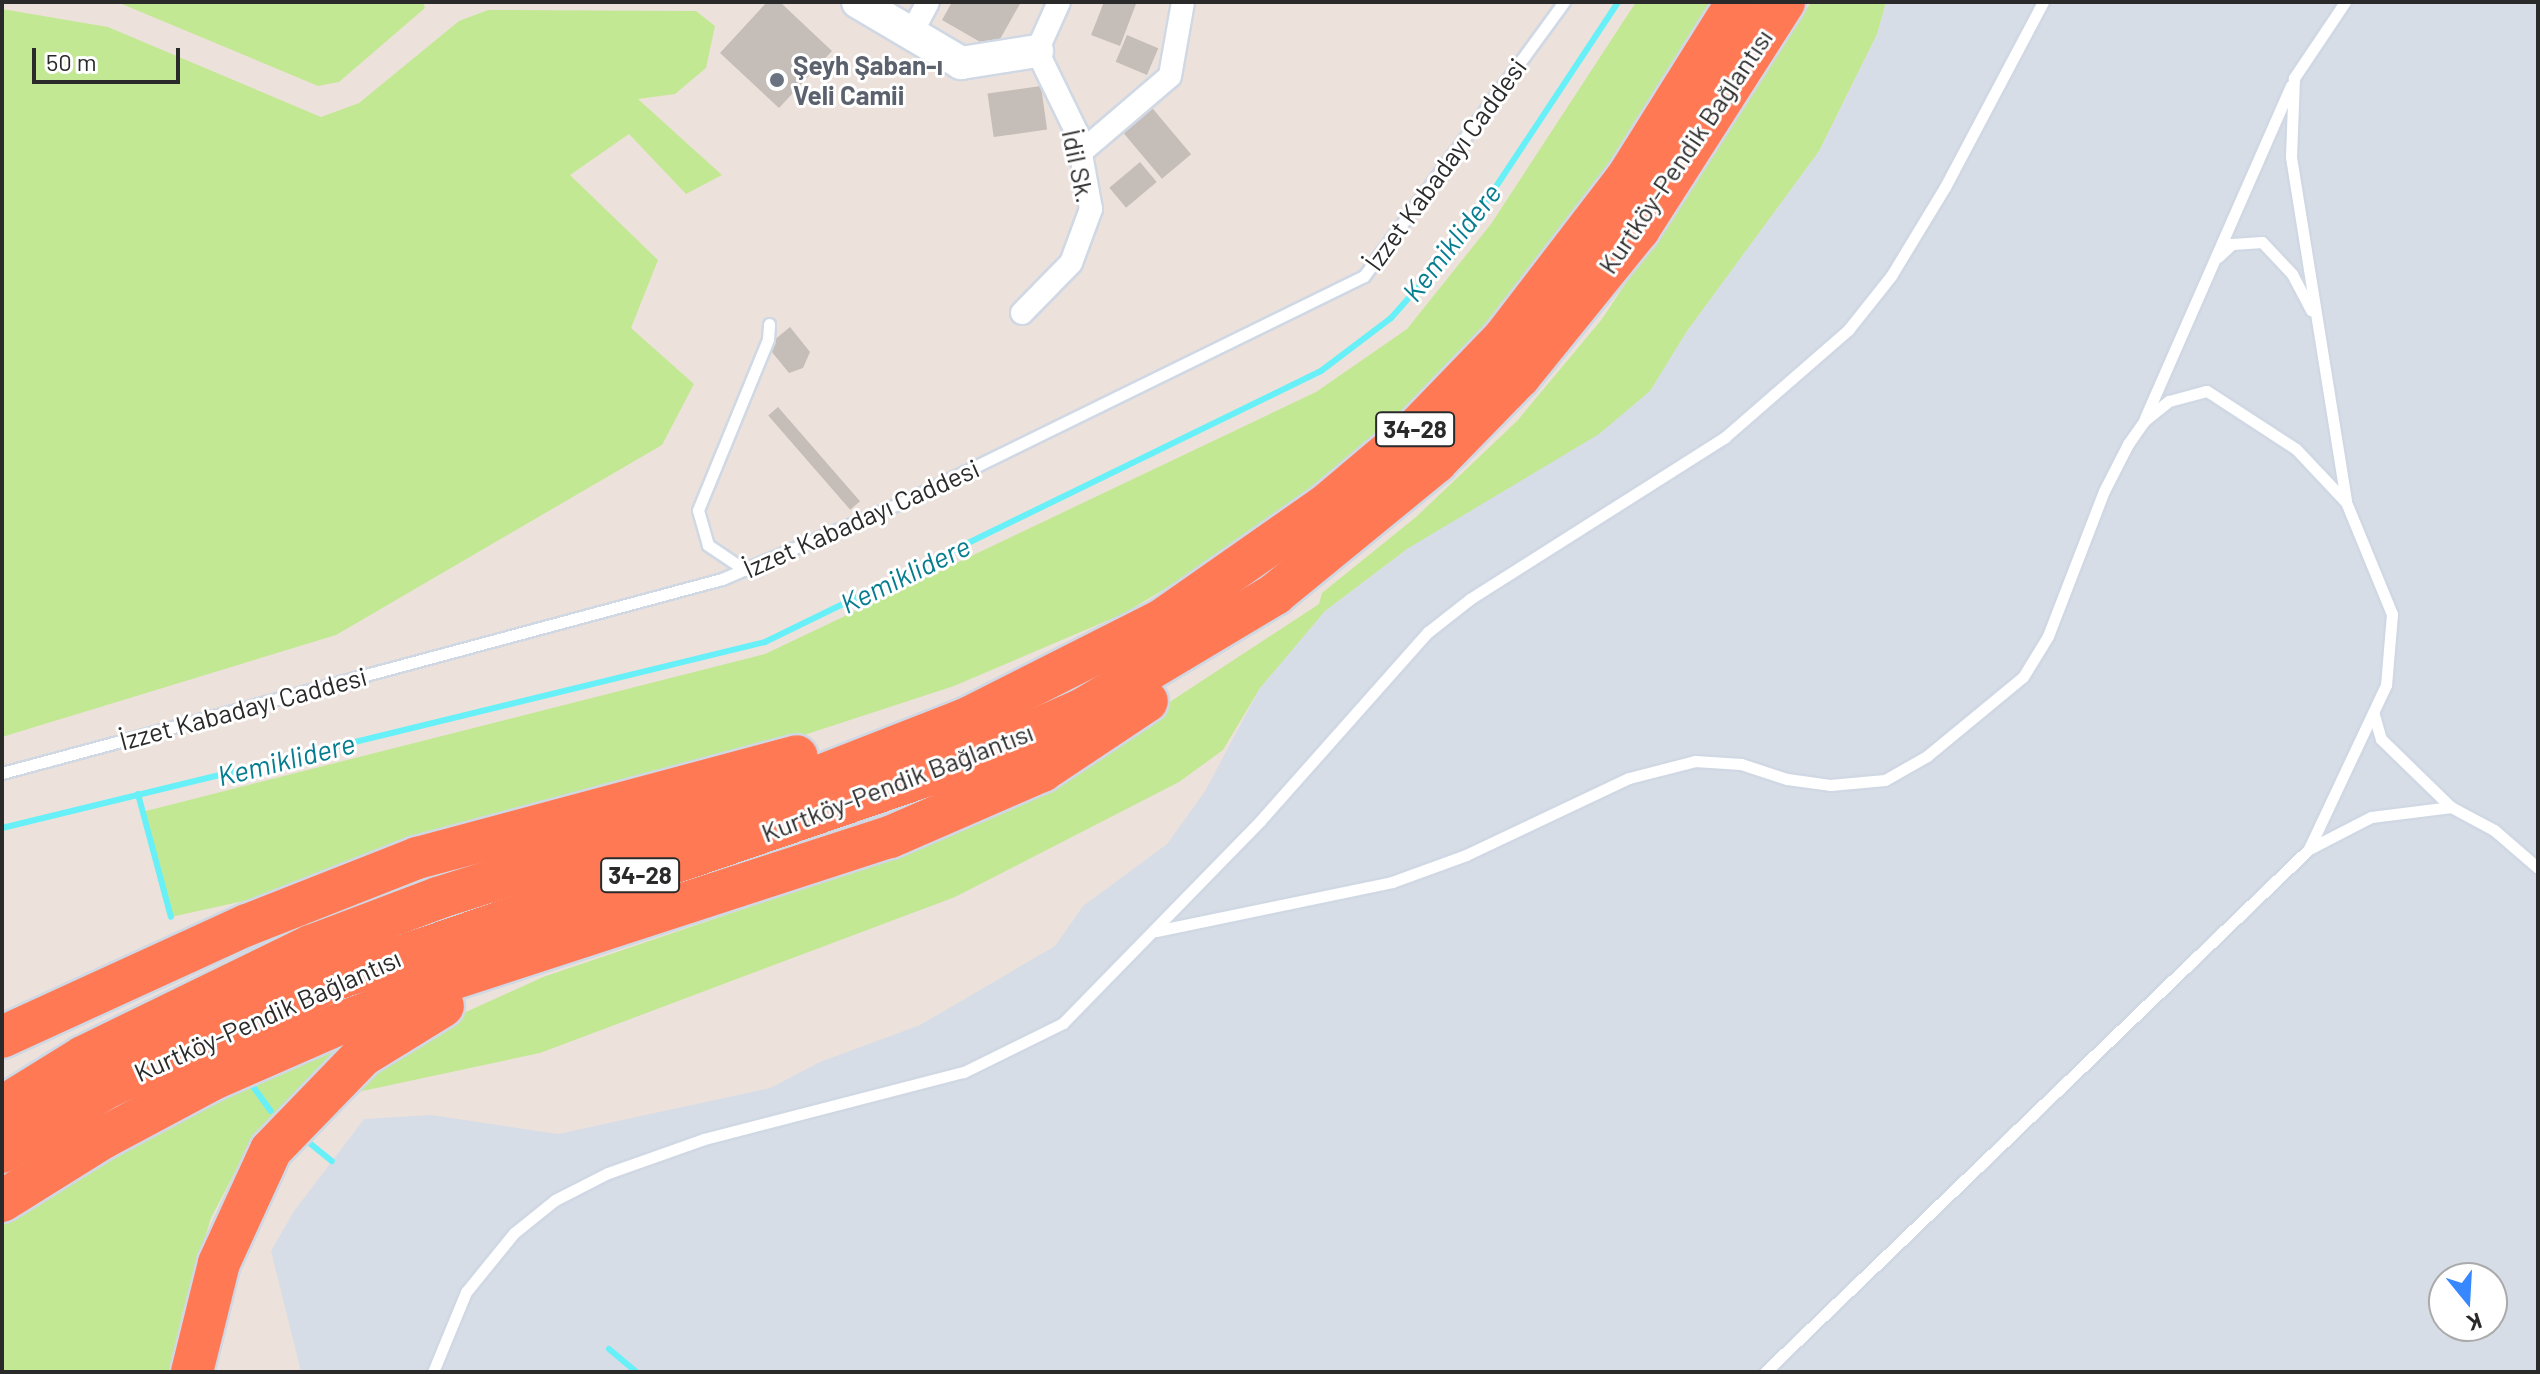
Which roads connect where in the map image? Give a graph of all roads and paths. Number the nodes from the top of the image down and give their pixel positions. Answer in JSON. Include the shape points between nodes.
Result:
{"nodes":[{"id":1,"x":858,"y":2,"type":"edge"},
{"id":2,"x":928,"y":2,"type":"edge"},
{"id":3,"x":1059,"y":2,"type":"edge"},
{"id":4,"x":1183,"y":2,"type":"edge"},
{"id":5,"x":1564,"y":2,"type":"edge"},
{"id":6,"x":1737,"y":2,"type":"edge"},
{"id":7,"x":1784,"y":2,"type":"edge"},
{"id":8,"x":2043,"y":2,"type":"edge"},
{"id":9,"x":2345,"y":2,"type":"edge"},
{"id":10,"x":911,"y":34,"type":"junction"},
{"id":11,"x":1037,"y":51,"type":"junction"},
{"id":12,"x":2294,"y":78,"type":"junction"},
{"id":13,"x":1080,"y":153,"type":"junction"},
{"id":14,"x":2214,"y":262,"type":"junction"},
{"id":15,"x":1022,"y":313,"type":"dead end"},
{"id":16,"x":2315,"y":318,"type":"junction"},
{"id":17,"x":769,"y":324,"type":"dead end"},
{"id":18,"x":2144,"y":421,"type":"junction"},
{"id":19,"x":2346,"y":502,"type":"junction"},
{"id":20,"x":745,"y":570,"type":"junction"},
{"id":21,"x":1275,"y":594,"type":"junction"},
{"id":22,"x":2374,"y":715,"type":"junction"},
{"id":23,"x":966,"y":719,"type":"junction"},
{"id":24,"x":2,"y":773,"type":"edge"},
{"id":25,"x":2451,"y":807,"type":"junction"},
{"id":26,"x":2309,"y":849,"type":"junction"},
{"id":27,"x":839,"y":854,"type":"junction"},
{"id":28,"x":2538,"y":868,"type":"edge"},
{"id":29,"x":1155,"y":931,"type":"junction"},
{"id":30,"x":72,"y":1008,"type":"junction"},
{"id":31,"x":2,"y":1037,"type":"edge"},
{"id":32,"x":2,"y":1057,"type":"edge"},
{"id":33,"x":2,"y":1107,"type":"edge"},
{"id":34,"x":2,"y":1152,"type":"edge"},
{"id":35,"x":2,"y":1201,"type":"edge"},
{"id":36,"x":192,"y":1372,"type":"edge"},
{"id":37,"x":433,"y":1372,"type":"edge"},
{"id":38,"x":1765,"y":1372,"type":"edge"}],
"edges":[{"from":1,"to":10,"type":"street"},
{"from":2,"to":10,"type":"street"},
{"from":3,"to":11,"type":"street"},
{"from":4,"to":13,"type":"street","via":[[1170,76]]},
{"from":5,"to":20,"type":"lane","name":"İzzet Kabadayı Caddesi","via":[[1364,276],[907,500]]},
{"from":6,"to":23,"type":"highway","name":"Kurtköy-Pendik Bağlantısı","number":"34-28","via":[[1628,176],[1558,273],[1415,430],[1314,514],[1162,620]]},
{"from":7,"to":21,"type":"highway","name":"Kurtköy-Pendik Bağlantısı","number":"34-28","via":[[1639,229],[1520,376],[1436,462]]},
{"from":8,"to":29,"type":"lane","via":[[1945,187],[1891,276],[1848,330],[1725,437],[1470,599],[1428,632]]},
{"from":9,"to":12,"type":"lane"},
{"from":10,"to":11,"type":"street","via":[[961,63]]},
{"from":11,"to":13,"type":"street","name":"İdil Sk.","via":[[1077,133]]},
{"from":12,"to":14,"type":"lane"},
{"from":12,"to":16,"type":"lane","via":[[2291,157]]},
{"from":13,"to":15,"type":"street","name":"İdil Sk.","via":[[1091,209],[1081,237],[1071,263]]},
{"from":14,"to":16,"type":"lane","via":[[2232,244],[2262,242],[2292,274]]},
{"from":14,"to":18,"type":"lane"},
{"from":16,"to":19,"type":"lane"},
{"from":17,"to":20,"type":"lane","via":[[768,339],[698,510],[708,545]]},
{"from":18,"to":19,"type":"lane","via":[[2169,401],[2207,391],[2296,449]]},
{"from":18,"to":29,"type":"lane","via":[[2104,491],[2048,636],[2023,677],[1927,756],[1885,780],[1830,785],[1787,779],[1741,764],[1695,761],[1629,778],[1466,855],[1392,882]]},
{"from":19,"to":22,"type":"lane","via":[[2392,614],[2386,685]]},
{"from":20,"to":24,"type":"lane","name":"İzzet Kabadayı Caddesi"},
{"from":21,"to":27,"type":"highway","via":[[1214,657],[1042,771]]},
{"from":21,"to":34,"type":"highway","name":"Kurtköy-Pendik Bağlantısı","number":"34-28","via":[[1083,709],[957,765],[333,980],[106,1088]]},
{"from":22,"to":25,"type":"lane","via":[[2381,739]]},
{"from":22,"to":26,"type":"lane"},
{"from":23,"to":30,"type":"highway","via":[[809,753],[417,858],[247,925]]},
{"from":23,"to":33,"type":"highway","name":"Kurtköy-Pendik Bağlantısı","number":"34-28","via":[[810,780],[438,898],[311,946],[83,1057]]},
{"from":25,"to":26,"type":"lane","via":[[2371,817]]},
{"from":25,"to":28,"type":"lane","via":[[2494,830]]},
{"from":26,"to":38,"type":"lane"},
{"from":27,"to":35,"type":"highway","via":[[452,979],[336,1025],[211,1080]]},
{"from":27,"to":36,"type":"highway","via":[[482,988],[420,1016],[362,1056],[271,1150],[219,1263]]},
{"from":29,"to":37,"type":"lane","via":[[1063,1023],[1019,1049],[964,1072],[704,1139],[608,1173],[555,1200],[514,1233],[466,1292]]},
{"from":30,"to":31,"type":"highway"},
{"from":30,"to":32,"type":"highway"}]}
